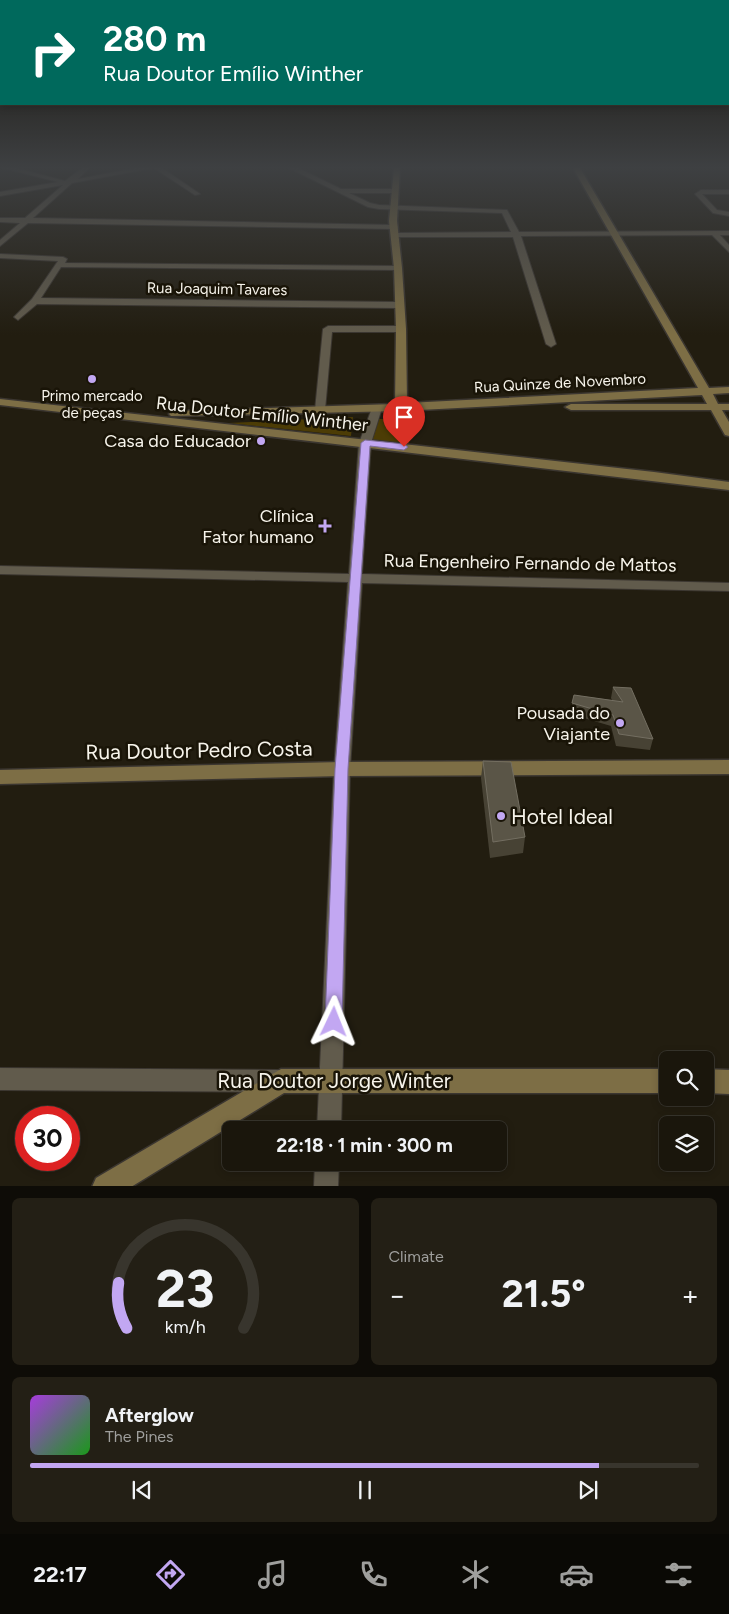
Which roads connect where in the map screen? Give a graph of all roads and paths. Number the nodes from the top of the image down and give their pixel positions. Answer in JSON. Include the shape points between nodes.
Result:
{"nodes":[{"id":1,"x":23,"y":223,"type":"edge"},
{"id":2,"x":139,"y":223,"type":"edge"},
{"id":3,"x":394,"y":223,"type":"edge"},
{"id":4,"x":511,"y":223,"type":"edge"},
{"id":5,"x":609,"y":223,"type":"edge"},
{"id":6,"x":394,"y":231,"type":"junction"},
{"id":7,"x":615,"y":233,"type":"junction"},
{"id":8,"x":714,"y":233,"type":"junction"},
{"id":9,"x":729,"y":233,"type":"edge"},
{"id":10,"x":516,"y":234,"type":"junction"},
{"id":11,"x":0,"y":244,"type":"edge"},
{"id":12,"x":729,"y":250,"type":"edge"},
{"id":13,"x":0,"y":256,"type":"edge"},
{"id":14,"x":61,"y":262,"type":"junction"},
{"id":15,"x":398,"y":268,"type":"junction"},
{"id":16,"x":35,"y":301,"type":"junction"},
{"id":17,"x":398,"y":305,"type":"junction"},
{"id":18,"x":18,"y":316,"type":"dead end"},
{"id":19,"x":401,"y":329,"type":"junction"},
{"id":20,"x":551,"y":344,"type":"dead end"},
{"id":21,"x":729,"y":390,"type":"edge"},
{"id":22,"x":706,"y":391,"type":"junction"},
{"id":23,"x":682,"y":392,"type":"junction"},
{"id":24,"x":0,"y":402,"type":"edge"},
{"id":25,"x":689,"y":406,"type":"junction"},
{"id":26,"x":398,"y":407,"type":"junction"},
{"id":27,"x":714,"y":407,"type":"junction"},
{"id":28,"x":729,"y":407,"type":"edge"},
{"id":29,"x":377,"y":408,"type":"junction"},
{"id":30,"x":320,"y":410,"type":"junction"},
{"id":31,"x":119,"y":416,"type":"junction"},
{"id":32,"x":729,"y":432,"type":"edge"},
{"id":33,"x":365,"y":443,"type":"junction"},
{"id":34,"x":729,"y":486,"type":"edge"},
{"id":35,"x":0,"y":570,"type":"edge"},
{"id":36,"x":355,"y":577,"type":"junction"},
{"id":37,"x":729,"y":587,"type":"edge"},
{"id":38,"x":729,"y":767,"type":"edge"},
{"id":39,"x":342,"y":769,"type":"junction"},
{"id":40,"x":0,"y":777,"type":"edge"},
{"id":41,"x":0,"y":1079,"type":"edge"},
{"id":42,"x":332,"y":1080,"type":"junction"},
{"id":43,"x":281,"y":1081,"type":"junction"},
{"id":44,"x":659,"y":1081,"type":"edge"},
{"id":45,"x":714,"y":1082,"type":"edge"},
{"id":46,"x":729,"y":1082,"type":"edge"},
{"id":47,"x":330,"y":1121,"type":"edge"},
{"id":48,"x":327,"y":1171,"type":"edge"},
{"id":49,"x":104,"y":1186,"type":"edge"},
{"id":50,"x":326,"y":1186,"type":"edge"}],
"edges":[{"from":1,"to":11,"type":"street"},
{"from":2,"to":6,"type":"street"},
{"from":3,"to":6,"type":"main road"},
{"from":4,"to":10,"type":"street"},
{"from":5,"to":7,"type":"main road"},
{"from":6,"to":10,"type":"street"},
{"from":6,"to":15,"type":"main road"},
{"from":7,"to":8,"type":"street"},
{"from":7,"to":10,"type":"street"},
{"from":7,"to":22,"type":"main road"},
{"from":8,"to":9,"type":"street"},
{"from":8,"to":12,"type":"street"},
{"from":10,"to":20,"type":"street"},
{"from":13,"to":14,"type":"street"},
{"from":14,"to":15,"type":"street"},
{"from":14,"to":16,"type":"street"},
{"from":15,"to":17,"type":"main road"},
{"from":16,"to":17,"type":"street","name":"Rua Joaquim Tavares"},
{"from":16,"to":18,"type":"street"},
{"from":17,"to":19,"type":"main road"},
{"from":19,"to":26,"type":"main road"},
{"from":19,"to":30,"type":"street","via":[[328,329]]},
{"from":21,"to":22,"type":"main road","name":"Rua Quinze de Novembro"},
{"from":22,"to":23,"type":"main road","name":"Rua Quinze de Novembro"},
{"from":22,"to":27,"type":"main road"},
{"from":23,"to":25,"type":"main road","via":[[694,401]]},
{"from":23,"to":26,"type":"main road","name":"Rua Quinze de Novembro"},
{"from":24,"to":31,"type":"main road","name":"Rua Doutor Emílio Winther"},
{"from":25,"to":26,"type":"main road"},
{"from":25,"to":27,"type":"main road"},
{"from":26,"to":29,"type":"main road","name":"Rua Quinze de Novembro"},
{"from":27,"to":28,"type":"main road"},
{"from":27,"to":32,"type":"main road"},
{"from":29,"to":30,"type":"main road","name":"Rua Quinze de Novembro"},
{"from":29,"to":33,"type":"street"},
{"from":30,"to":31,"type":"main road","name":"Rua Quinze de Novembro"},
{"from":31,"to":33,"type":"main road","name":"Rua Doutor Emílio Winther"},
{"from":33,"to":34,"type":"main road","name":"Rua Doutor Emílio Winther"},
{"from":33,"to":36,"type":"street"},
{"from":35,"to":36,"type":"street","name":"Rua Engenheiro Fernando de Mattos"},
{"from":36,"to":37,"type":"street","name":"Rua Engenheiro Fernando de Mattos"},
{"from":36,"to":39,"type":"street"},
{"from":38,"to":39,"type":"main road","name":"Rua Doutor Pedro Costa"},
{"from":39,"to":40,"type":"main road","name":"Rua Doutor Pedro Costa"},
{"from":39,"to":42,"type":"street"},
{"from":41,"to":43,"type":"street","name":"Rua Doutor Jorge Winter"},
{"from":42,"to":43,"type":"main road","name":"Rua Doutor Jorge Winter"},
{"from":42,"to":44,"type":"main road","name":"Rua Doutor Jorge Winter"},
{"from":42,"to":47,"type":"street"},
{"from":43,"to":49,"type":"main road"},
{"from":45,"to":46,"type":"main road"},
{"from":48,"to":50,"type":"street"}]}
